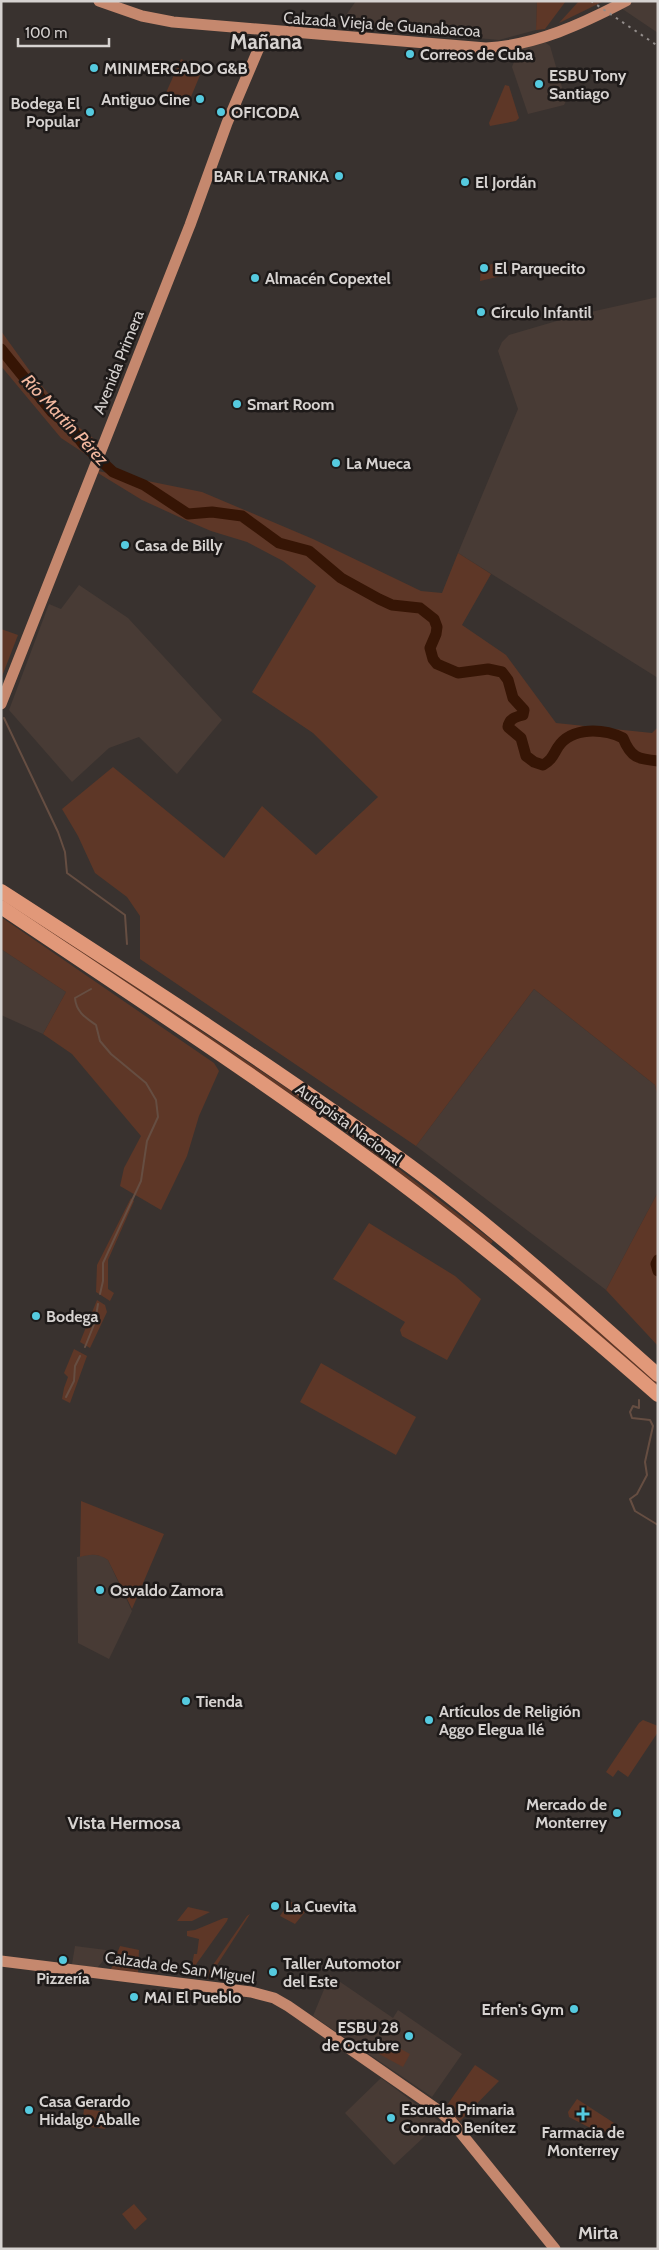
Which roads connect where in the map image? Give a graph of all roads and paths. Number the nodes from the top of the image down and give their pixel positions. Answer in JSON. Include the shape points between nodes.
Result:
{"nodes":[{"id":1,"x":99,"y":1,"type":"edge"},
{"id":2,"x":626,"y":1,"type":"edge"},
{"id":3,"x":266,"y":31,"type":"junction"},
{"id":4,"x":1,"y":704,"type":"edge"},
{"id":5,"x":2,"y":891,"type":"edge"},
{"id":6,"x":1,"y":907,"type":"edge"},
{"id":7,"x":658,"y":1375,"type":"edge"},
{"id":8,"x":658,"y":1395,"type":"edge"},
{"id":9,"x":1,"y":1962,"type":"edge"},
{"id":10,"x":555,"y":2249,"type":"edge"}],
"edges":[{"from":1,"to":3,"type":"main road","name":"Calzada Vieja de Guanabacoa","via":[[163,21]]},
{"from":2,"to":3,"type":"main road","name":"Calzada Vieja de Guanabacoa","via":[[552,35],[504,47]]},
{"from":3,"to":4,"type":"main road","name":"Avenida Primera"},
{"from":5,"to":7,"type":"highway","name":"Autopista Nacional","via":[[225,1036],[410,1166],[510,1245]]},
{"from":6,"to":8,"type":"highway","name":"Autopista Nacional","via":[[232,1062],[380,1167],[498,1259]]},
{"from":9,"to":10,"type":"main road","name":"Calzada de San Miguel","via":[[251,1992],[281,2002],[444,2115]]}]}
